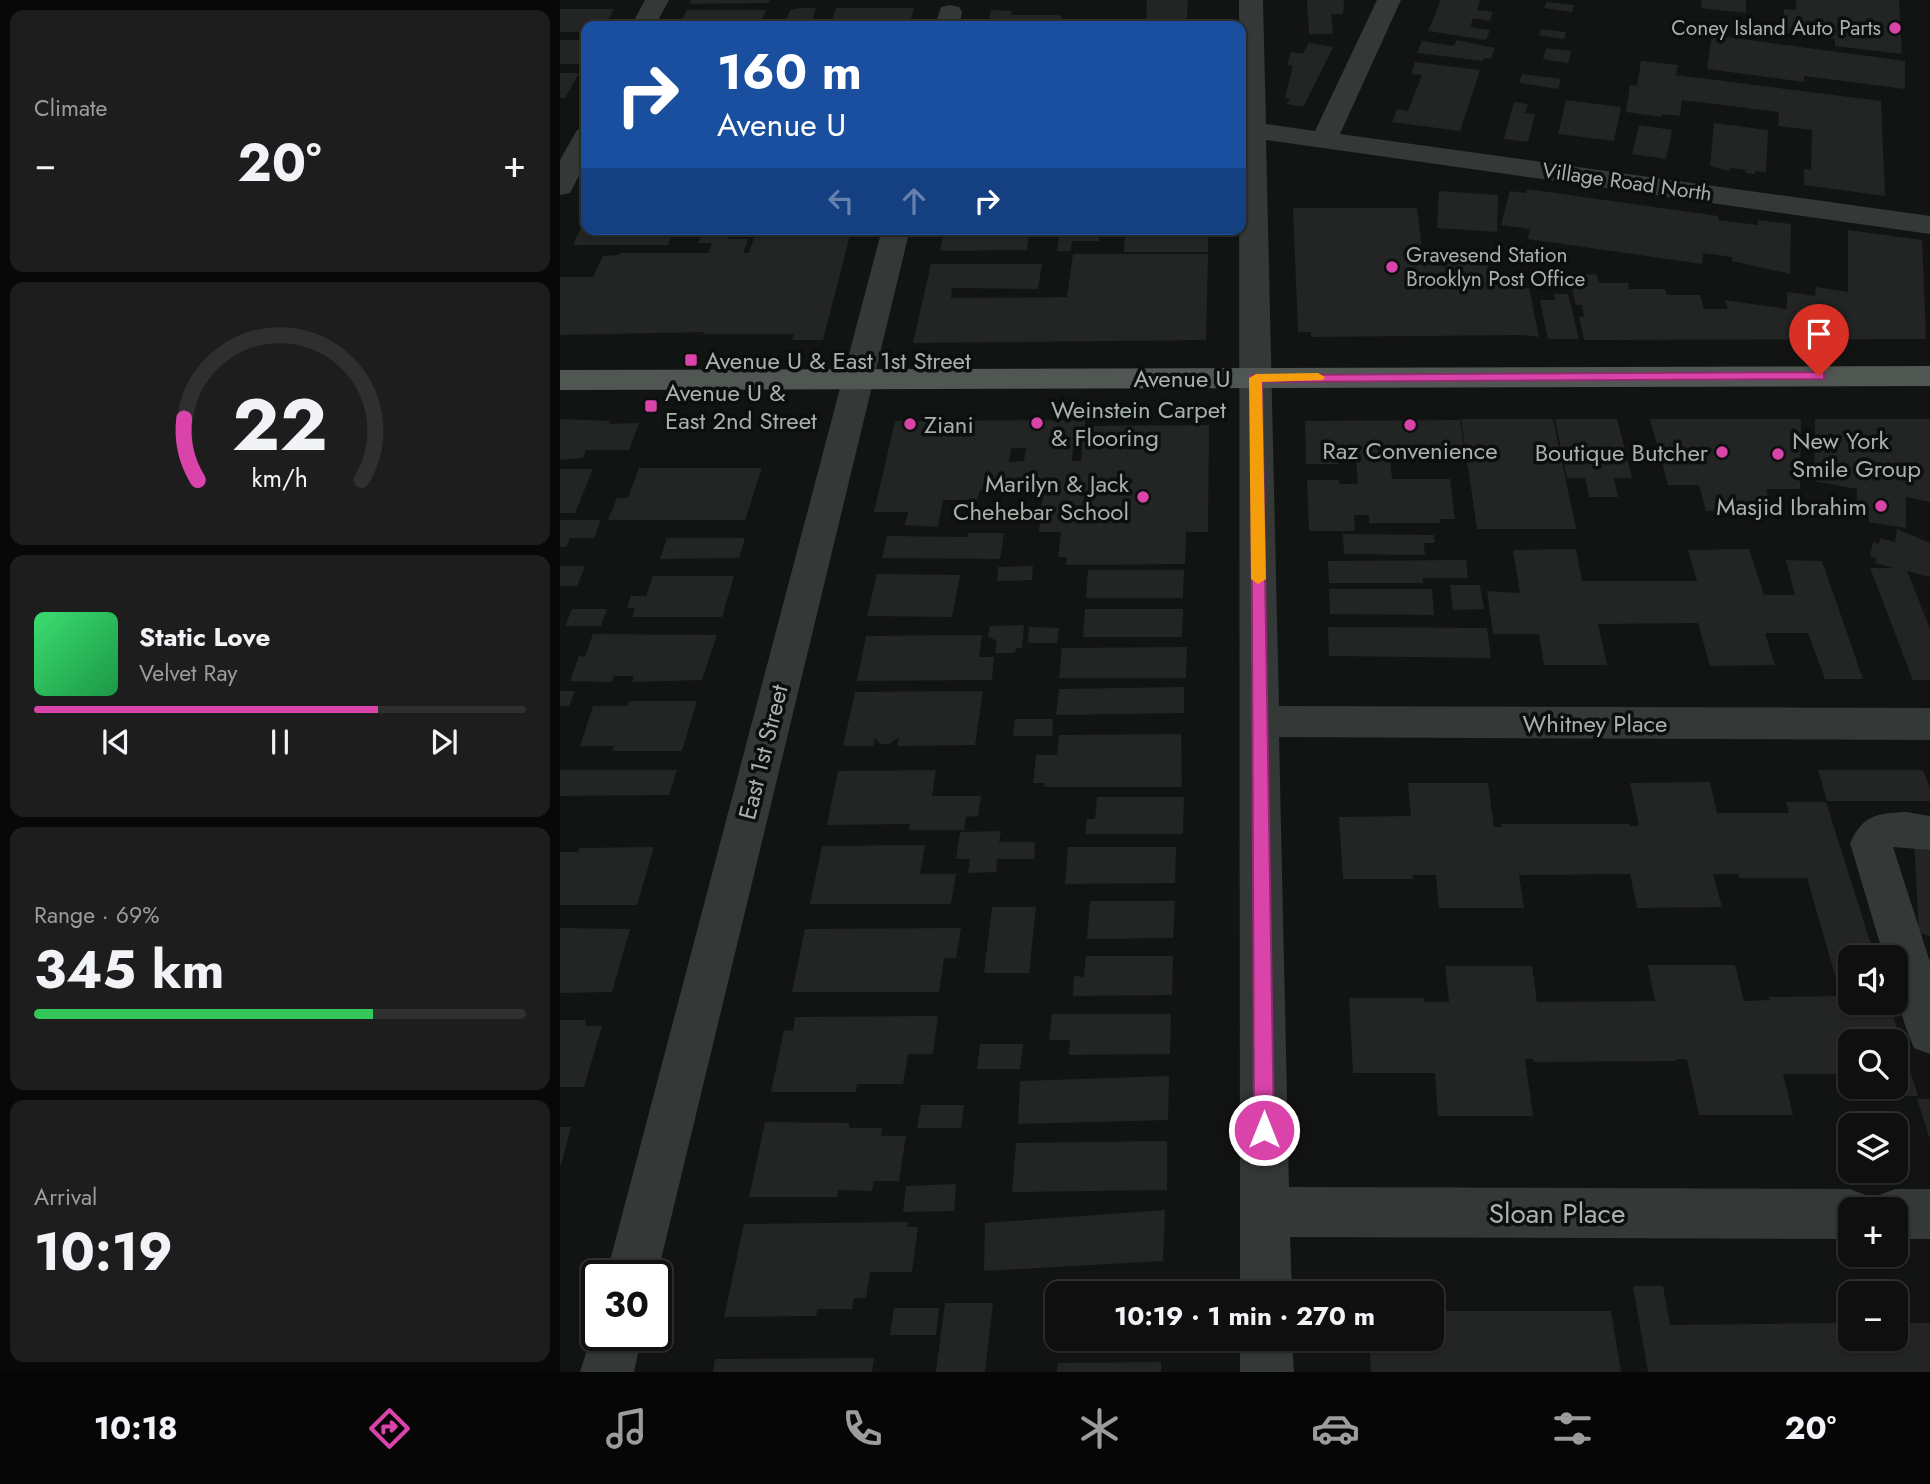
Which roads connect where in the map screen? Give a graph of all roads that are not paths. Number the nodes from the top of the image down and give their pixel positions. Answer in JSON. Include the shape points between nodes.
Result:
{"nodes":[{"id":1,"x":657,"y":0,"type":"edge"},
{"id":2,"x":1251,"y":0,"type":"edge"},
{"id":3,"x":1389,"y":0,"type":"edge"},
{"id":4,"x":646,"y":21,"type":"edge"},
{"id":5,"x":1252,"y":130,"type":"junction"},
{"id":6,"x":1324,"y":139,"type":"junction"},
{"id":7,"x":581,"y":146,"type":"edge"},
{"id":8,"x":560,"y":187,"type":"edge"},
{"id":9,"x":1930,"y":225,"type":"edge"},
{"id":10,"x":894,"y":235,"type":"edge"},
{"id":11,"x":1930,"y":376,"type":"edge"},
{"id":12,"x":1256,"y":378,"type":"junction"},
{"id":13,"x":858,"y":379,"type":"junction"},
{"id":14,"x":560,"y":380,"type":"edge"},
{"id":15,"x":1260,"y":721,"type":"junction"},
{"id":16,"x":1930,"y":724,"type":"edge"},
{"id":17,"x":1930,"y":833,"type":"edge"},
{"id":18,"x":1930,"y":1033,"type":"edge"},
{"id":19,"x":1264,"y":1212,"type":"junction"},
{"id":20,"x":1838,"y":1214,"type":"edge"},
{"id":21,"x":1908,"y":1214,"type":"edge"},
{"id":22,"x":1930,"y":1214,"type":"edge"},
{"id":23,"x":635,"y":1260,"type":"edge"},
{"id":24,"x":1266,"y":1281,"type":"edge"},
{"id":25,"x":612,"y":1351,"type":"edge"},
{"id":26,"x":1266,"y":1351,"type":"edge"},
{"id":27,"x":607,"y":1372,"type":"edge"},
{"id":28,"x":1267,"y":1372,"type":"edge"}],
"edges":[{"from":1,"to":4,"type":"street"},
{"from":2,"to":5,"type":"street"},
{"from":3,"to":6,"type":"street"},
{"from":5,"to":6,"type":"street","name":"Village Road North"},
{"from":5,"to":12,"type":"street"},
{"from":6,"to":9,"type":"street","name":"Village Road North"},
{"from":7,"to":8,"type":"street"},
{"from":10,"to":13,"type":"street","name":"East 1st Street"},
{"from":11,"to":12,"type":"main road","name":"Avenue U"},
{"from":12,"to":13,"type":"main road","name":"Avenue U"},
{"from":12,"to":15,"type":"street"},
{"from":13,"to":14,"type":"main road","name":"Avenue U"},
{"from":13,"to":23,"type":"street","name":"East 1st Street"},
{"from":15,"to":16,"type":"street","name":"Whitney Place"},
{"from":15,"to":19,"type":"street"},
{"from":17,"to":18,"type":"street","via":[[1881,831],[1871,843]]},
{"from":19,"to":20,"type":"street","name":"Sloan Place"},
{"from":19,"to":24,"type":"street"},
{"from":21,"to":22,"type":"street"},
{"from":25,"to":27,"type":"street"},
{"from":26,"to":28,"type":"street"}]}
